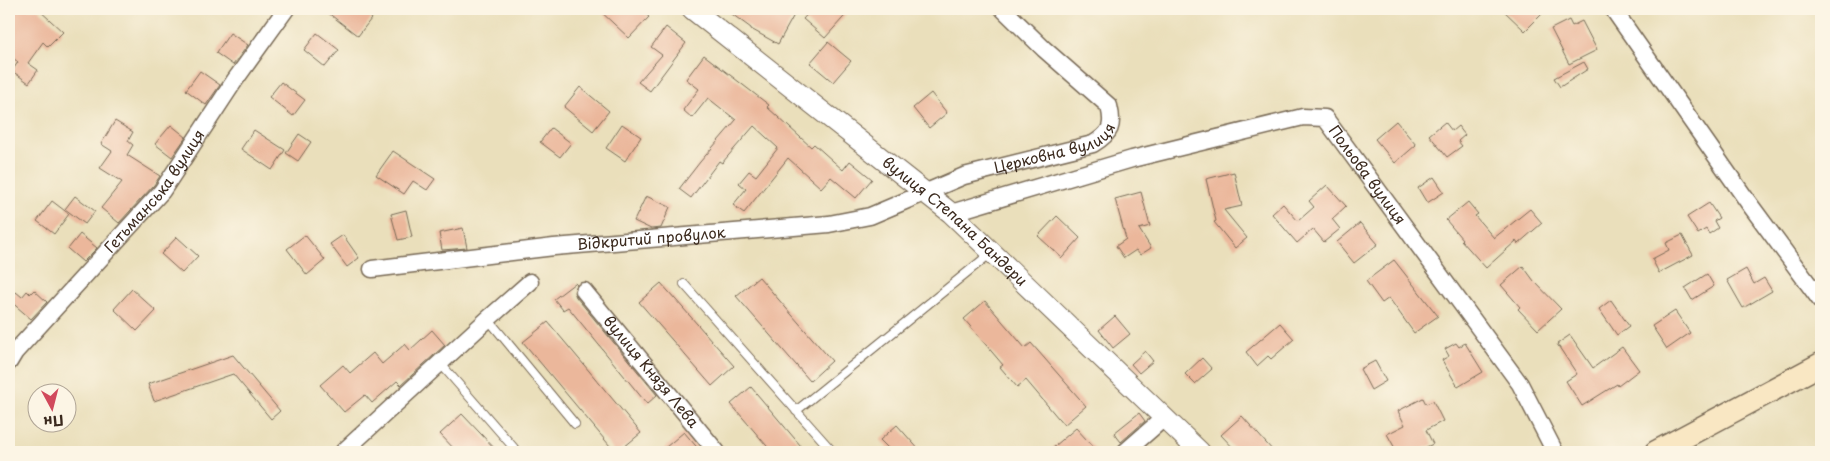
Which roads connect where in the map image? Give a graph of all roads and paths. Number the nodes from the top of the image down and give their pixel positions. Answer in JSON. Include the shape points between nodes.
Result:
{"nodes":[{"id":1,"x":286,"y":9,"type":"edge"},
{"id":2,"x":692,"y":9,"type":"edge"},
{"id":3,"x":1003,"y":9,"type":"edge"},
{"id":4,"x":1613,"y":9,"type":"edge"},
{"id":5,"x":926,"y":193,"type":"junction"},
{"id":6,"x":951,"y":213,"type":"junction"},
{"id":7,"x":993,"y":251,"type":"junction"},
{"id":8,"x":372,"y":269,"type":"dead end"},
{"id":9,"x":530,"y":282,"type":"dead end"},
{"id":10,"x":684,"y":284,"type":"dead end"},
{"id":11,"x":584,"y":291,"type":"dead end"},
{"id":12,"x":1821,"y":301,"type":"edge"},
{"id":13,"x":488,"y":319,"type":"junction"},
{"id":14,"x":9,"y":362,"type":"edge"},
{"id":15,"x":440,"y":363,"type":"junction"},
{"id":16,"x":1821,"y":364,"type":"edge"},
{"id":17,"x":796,"y":412,"type":"junction"},
{"id":18,"x":1165,"y":417,"type":"junction"},
{"id":19,"x":575,"y":424,"type":"dead end"},
{"id":20,"x":514,"y":448,"type":"dead end"},
{"id":21,"x":343,"y":452,"type":"edge"},
{"id":22,"x":716,"y":452,"type":"edge"},
{"id":23,"x":833,"y":452,"type":"edge"},
{"id":24,"x":1126,"y":452,"type":"edge"},
{"id":25,"x":1200,"y":452,"type":"edge"},
{"id":26,"x":1555,"y":452,"type":"edge"},
{"id":27,"x":1656,"y":452,"type":"edge"}],
"edges":[{"from":1,"to":14,"type":"street","name":"Гетьманська вулиця","via":[[162,191]]},
{"from":2,"to":5,"type":"street","name":"вулиця Степана Бандери"},
{"from":3,"to":5,"type":"street","name":"Церковна вулиця","via":[[1044,50],[1109,106],[1110,129],[1093,144],[964,176]]},
{"from":4,"to":12,"type":"street"},
{"from":5,"to":6,"type":"street","name":"вулиця Степана Бандери"},
{"from":5,"to":8,"type":"street","name":"Відкритий провулок","via":[[870,216],[829,224],[554,247]]},
{"from":6,"to":7,"type":"street","name":"вулиця Степана Бандери"},
{"from":6,"to":26,"type":"street","name":"Польова вулиця","via":[[1132,159],[1303,117],[1325,118],[1520,384]]},
{"from":7,"to":17,"type":"lane"},
{"from":7,"to":18,"type":"street","name":"вулиця Степана Бандери"},
{"from":9,"to":13,"type":"street"},
{"from":10,"to":17,"type":"lane"},
{"from":11,"to":22,"type":"street","name":"вулиця Князя Лева"},
{"from":13,"to":15,"type":"street"},
{"from":13,"to":19,"type":"lane"},
{"from":15,"to":20,"type":"lane"},
{"from":15,"to":21,"type":"street"},
{"from":16,"to":27,"type":"main road"},
{"from":17,"to":23,"type":"lane"},
{"from":18,"to":24,"type":"street"},
{"from":18,"to":25,"type":"street","name":"вулиця Степана Бандери"}]}
